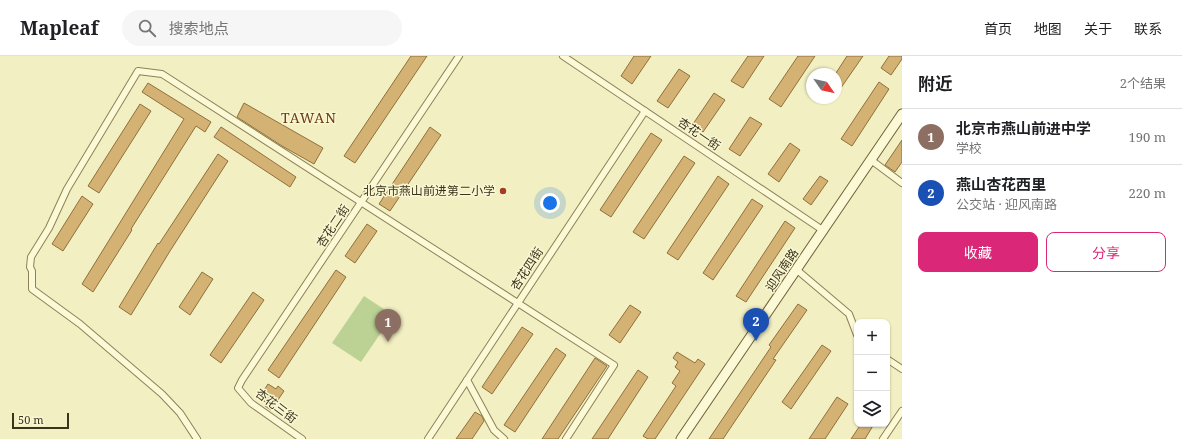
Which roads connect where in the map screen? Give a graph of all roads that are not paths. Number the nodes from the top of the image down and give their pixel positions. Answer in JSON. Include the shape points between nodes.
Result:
{"nodes":[{"id":1,"x":459,"y":56,"type":"edge"},
{"id":2,"x":563,"y":56,"type":"edge"},
{"id":3,"x":645,"y":111,"type":"junction"},
{"id":4,"x":902,"y":114,"type":"edge"},
{"id":5,"x":871,"y":160,"type":"junction"},
{"id":6,"x":902,"y":183,"type":"edge"},
{"id":7,"x":362,"y":203,"type":"junction"},
{"id":8,"x":824,"y":231,"type":"junction"},
{"id":9,"x":797,"y":270,"type":"junction"},
{"id":10,"x":518,"y":303,"type":"junction"},
{"id":11,"x":854,"y":327,"type":"edge"},
{"id":12,"x":890,"y":361,"type":"edge"},
{"id":13,"x":902,"y":369,"type":"edge"},
{"id":14,"x":467,"y":380,"type":"junction"},
{"id":15,"x":238,"y":388,"type":"joint"},
{"id":16,"x":902,"y":411,"type":"edge"},
{"id":17,"x":197,"y":439,"type":"edge"},
{"id":18,"x":302,"y":439,"type":"edge"},
{"id":19,"x":428,"y":439,"type":"edge"},
{"id":20,"x":504,"y":439,"type":"edge"},
{"id":21,"x":566,"y":439,"type":"edge"},
{"id":22,"x":682,"y":439,"type":"edge"},
{"id":23,"x":883,"y":439,"type":"edge"}],
"edges":[{"from":1,"to":7,"type":"street","name":"杏花二街"},
{"from":2,"to":3,"type":"street","name":"杏花一街"},
{"from":3,"to":8,"type":"street","name":"杏花一街"},
{"from":3,"to":10,"type":"street","name":"杏花四街"},
{"from":4,"to":5,"type":"street","name":"迎风南路"},
{"from":5,"to":6,"type":"street"},
{"from":5,"to":8,"type":"street","name":"迎风南路"},
{"from":7,"to":10,"type":"street"},
{"from":7,"to":15,"type":"street","name":"杏花二街"},
{"from":7,"to":17,"type":"street","via":[[162,74],[138,71],[67,189],[49,228],[31,257],[32,289],[80,324],[162,394],[180,413]]},
{"from":8,"to":9,"type":"street","name":"迎风南路"},
{"from":9,"to":11,"type":"street","via":[[849,314]]},
{"from":9,"to":22,"type":"street","name":"迎风南路"},
{"from":10,"to":14,"type":"street","name":"杏花四街"},
{"from":10,"to":21,"type":"street","via":[[614,365]]},
{"from":12,"to":13,"type":"street"},
{"from":14,"to":19,"type":"street","name":"杏花四街"},
{"from":14,"to":20,"type":"street","via":[[494,430]]},
{"from":15,"to":18,"type":"street","name":"杏花三街","via":[[251,403]]},
{"from":16,"to":23,"type":"street"}]}
